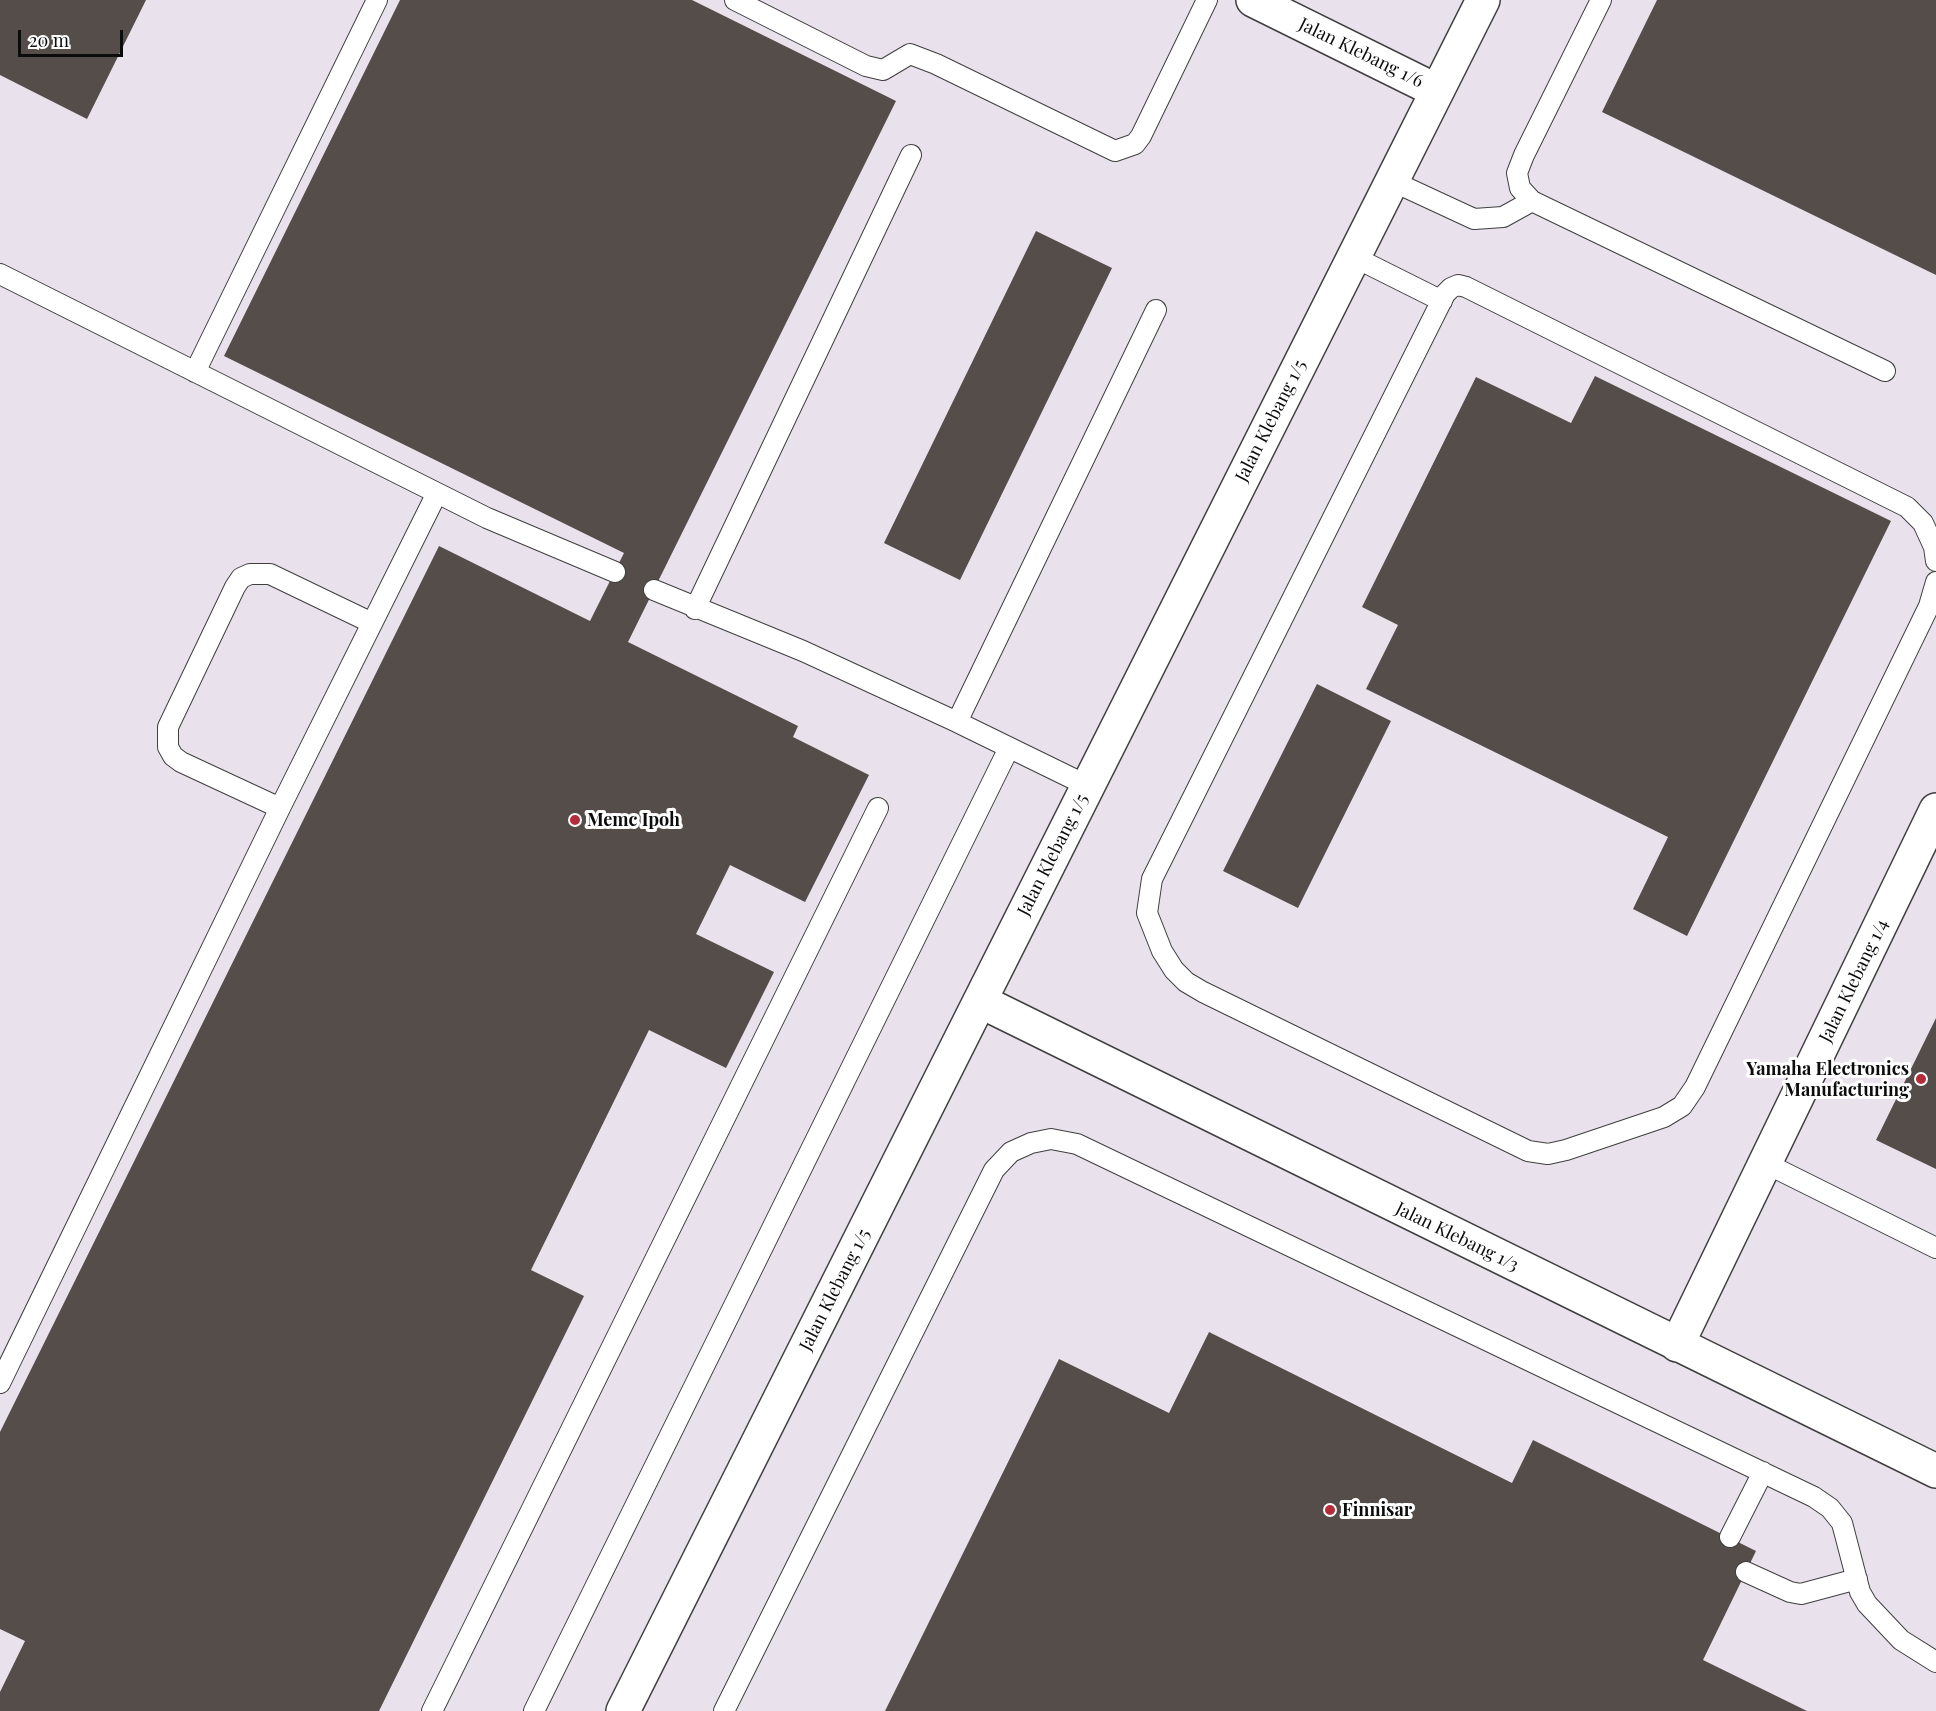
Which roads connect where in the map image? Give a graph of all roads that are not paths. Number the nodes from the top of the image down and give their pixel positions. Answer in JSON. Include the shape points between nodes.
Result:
{"nodes":[{"id":1,"x":377,"y":0,"type":"edge"},
{"id":2,"x":735,"y":0,"type":"edge"},
{"id":3,"x":1207,"y":0,"type":"edge"},
{"id":4,"x":1253,"y":0,"type":"edge"},
{"id":5,"x":1483,"y":0,"type":"edge"},
{"id":6,"x":1601,"y":0,"type":"edge"},
{"id":7,"x":1437,"y":91,"type":"junction"},
{"id":8,"x":911,"y":155,"type":"dead end"},
{"id":9,"x":1392,"y":181,"type":"junction"},
{"id":10,"x":1532,"y":201,"type":"junction"},
{"id":11,"x":1354,"y":257,"type":"junction"},
{"id":12,"x":0,"y":274,"type":"edge"},
{"id":13,"x":1442,"y":301,"type":"junction"},
{"id":14,"x":1156,"y":310,"type":"dead end"},
{"id":15,"x":1885,"y":371,"type":"dead end"},
{"id":16,"x":195,"y":372,"type":"junction"},
{"id":17,"x":437,"y":493,"type":"junction"},
{"id":18,"x":1936,"y":561,"type":"edge"},
{"id":19,"x":615,"y":572,"type":"dead end"},
{"id":20,"x":1936,"y":582,"type":"edge"},
{"id":21,"x":654,"y":590,"type":"dead end"},
{"id":22,"x":695,"y":609,"type":"junction"},
{"id":23,"x":372,"y":623,"type":"junction"},
{"id":24,"x":957,"y":722,"type":"junction"},
{"id":25,"x":1009,"y":748,"type":"junction"},
{"id":26,"x":1088,"y":786,"type":"junction"},
{"id":27,"x":280,"y":808,"type":"junction"},
{"id":28,"x":878,"y":808,"type":"dead end"},
{"id":29,"x":1936,"y":810,"type":"edge"},
{"id":30,"x":980,"y":1001,"type":"junction"},
{"id":31,"x":1765,"y":1163,"type":"junction"},
{"id":32,"x":1936,"y":1248,"type":"edge"},
{"id":33,"x":1677,"y":1345,"type":"junction"},
{"id":34,"x":0,"y":1383,"type":"edge"},
{"id":35,"x":1936,"y":1471,"type":"edge"},
{"id":36,"x":1763,"y":1472,"type":"junction"},
{"id":37,"x":1730,"y":1538,"type":"dead end"},
{"id":38,"x":1746,"y":1572,"type":"dead end"},
{"id":39,"x":1857,"y":1579,"type":"junction"},
{"id":40,"x":1936,"y":1662,"type":"edge"},
{"id":41,"x":432,"y":1711,"type":"edge"},
{"id":42,"x":534,"y":1711,"type":"edge"},
{"id":43,"x":623,"y":1711,"type":"edge"},
{"id":44,"x":724,"y":1711,"type":"edge"}],
"edges":[{"from":1,"to":16,"type":"lane"},
{"from":2,"to":3,"type":"lane","via":[[866,66],[883,70],[910,54],[936,64],[1115,151],[1135,144],[1141,136]]},
{"from":4,"to":7,"type":"street","name":"Jalan Klebang 1/6"},
{"from":5,"to":7,"type":"street","name":"Jalan Klebang 1/5"},
{"from":6,"to":10,"type":"lane","via":[[1517,173],[1520,188]]},
{"from":7,"to":9,"type":"street","name":"Jalan Klebang 1/5"},
{"from":8,"to":22,"type":"lane"},
{"from":9,"to":10,"type":"lane","via":[[1474,219],[1503,217]]},
{"from":9,"to":11,"type":"street","name":"Jalan Klebang 1/5"},
{"from":10,"to":15,"type":"lane"},
{"from":11,"to":13,"type":"lane"},
{"from":11,"to":26,"type":"street","name":"Jalan Klebang 1/5"},
{"from":12,"to":16,"type":"lane"},
{"from":13,"to":18,"type":"lane","via":[[1451,288],[1466,287],[1884,494],[1907,507],[1923,523]]},
{"from":13,"to":20,"type":"lane","via":[[1152,879],[1147,912],[1162,951],[1186,982],[1528,1151],[1548,1154],[1566,1150],[1664,1117],[1682,1106],[1695,1087],[1929,606]]},
{"from":14,"to":24,"type":"lane"},
{"from":16,"to":17,"type":"lane"},
{"from":17,"to":19,"type":"lane"},
{"from":17,"to":23,"type":"lane"},
{"from":21,"to":22,"type":"lane"},
{"from":22,"to":24,"type":"lane","via":[[803,651]]},
{"from":23,"to":27,"type":"lane"},
{"from":23,"to":27,"type":"lane","via":[[270,574],[250,574],[235,587],[168,727],[168,747],[181,762]]},
{"from":24,"to":25,"type":"lane"},
{"from":25,"to":26,"type":"lane"},
{"from":25,"to":42,"type":"lane"},
{"from":26,"to":30,"type":"street","name":"Jalan Klebang 1/5"},
{"from":27,"to":34,"type":"lane"},
{"from":28,"to":41,"type":"lane"},
{"from":29,"to":31,"type":"street","name":"Jalan Klebang 1/4"},
{"from":30,"to":33,"type":"street","name":"Jalan Klebang 1/3"},
{"from":30,"to":43,"type":"street","name":"Jalan Klebang 1/5"},
{"from":31,"to":32,"type":"lane"},
{"from":31,"to":33,"type":"street","name":"Jalan Klebang 1/4"},
{"from":33,"to":35,"type":"street","name":"Jalan Klebang 1/3"},
{"from":36,"to":37,"type":"lane"},
{"from":36,"to":39,"type":"lane","via":[[1830,1508],[1845,1532]]},
{"from":36,"to":44,"type":"lane","via":[[1077,1144],[1051,1139],[1031,1143],[1011,1152],[994,1170]]},
{"from":38,"to":39,"type":"lane","via":[[1801,1594]]},
{"from":39,"to":40,"type":"lane","via":[[1867,1604],[1883,1623],[1901,1640]]}]}
